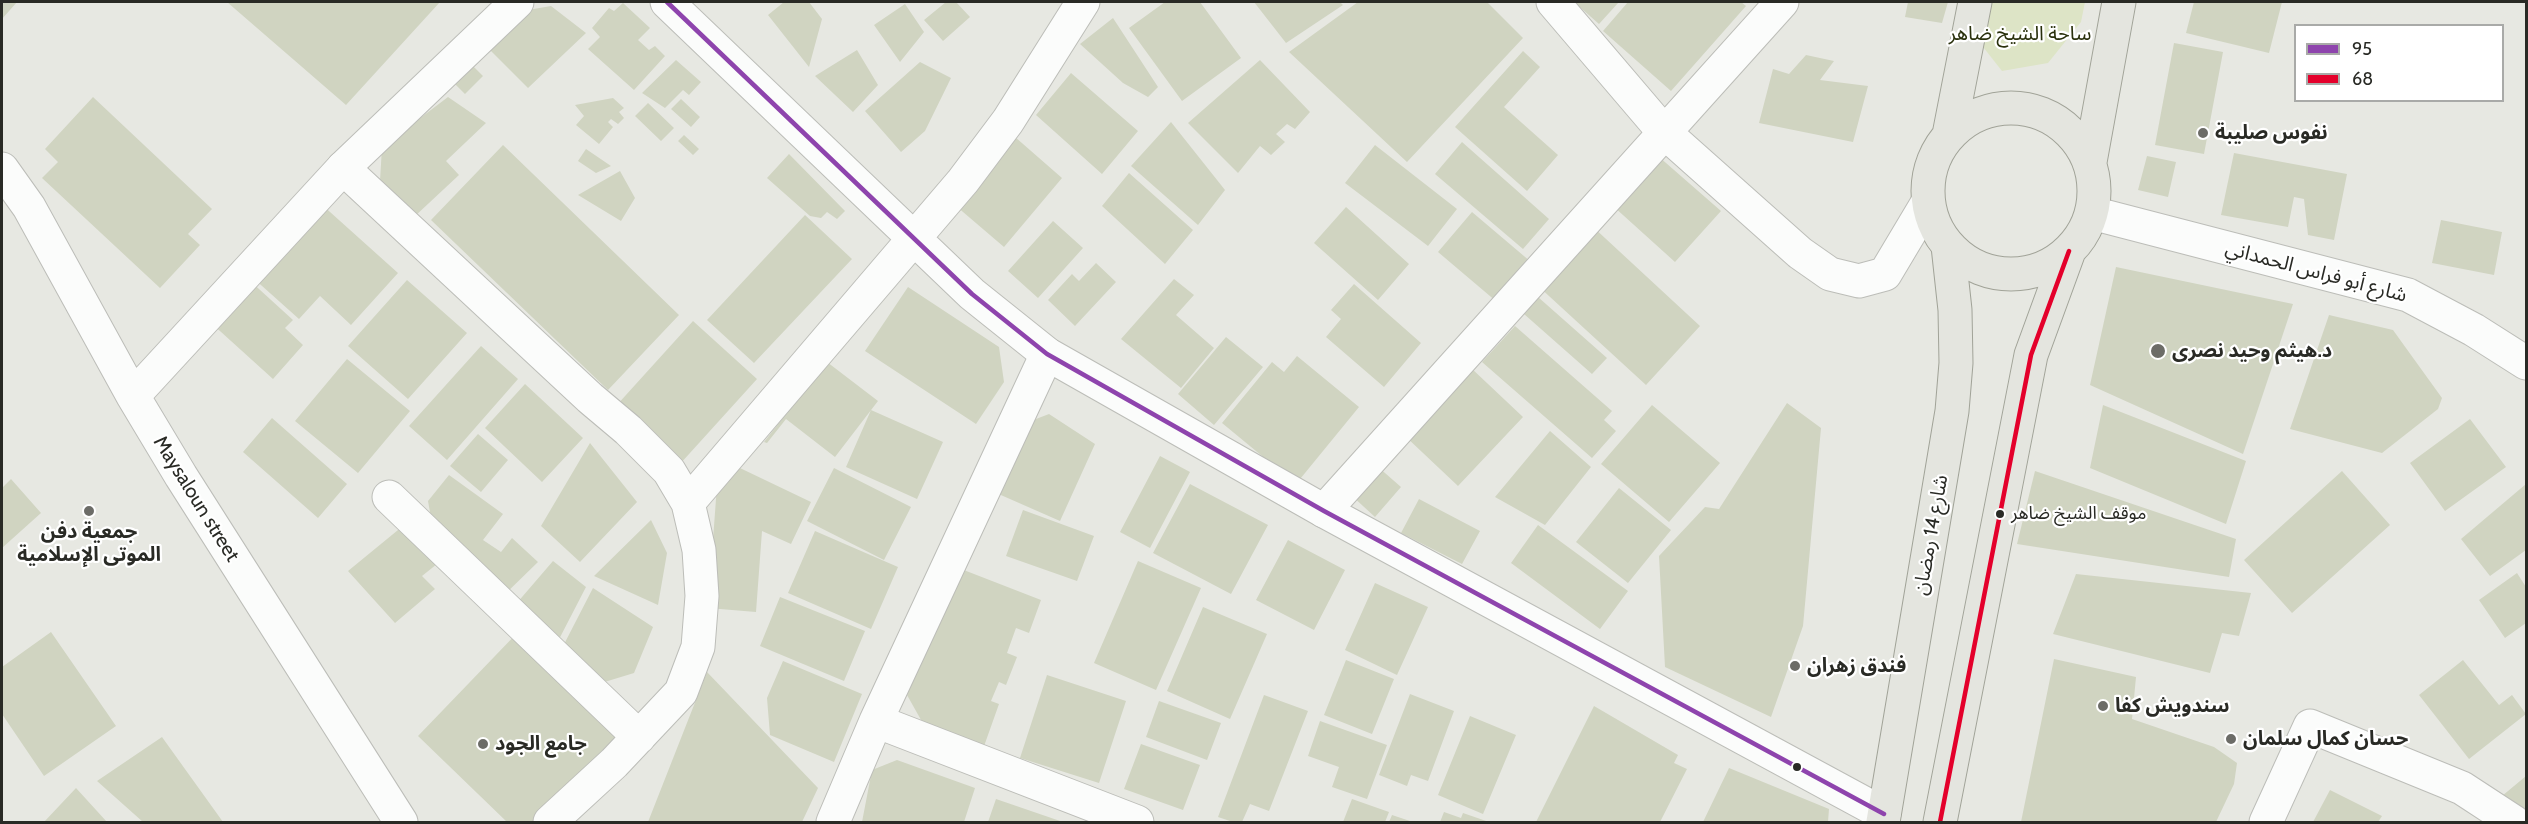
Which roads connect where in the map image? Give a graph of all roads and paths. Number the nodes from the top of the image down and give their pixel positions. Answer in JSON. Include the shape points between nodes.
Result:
{"nodes":[{"id":1,"x":517,"y":2,"type":"edge"},
{"id":2,"x":667,"y":2,"type":"edge"},
{"id":3,"x":1083,"y":2,"type":"edge"},
{"id":4,"x":1553,"y":2,"type":"edge"},
{"id":5,"x":1782,"y":2,"type":"edge"},
{"id":6,"x":1975,"y":2,"type":"edge"},
{"id":7,"x":2119,"y":2,"type":"edge"},
{"id":8,"x":1664,"y":131,"type":"junction"},
{"id":9,"x":1949,"y":135,"type":"junction"},
{"id":10,"x":2090,"y":162,"type":"junction"},
{"id":11,"x":343,"y":168,"type":"junction"},
{"id":12,"x":2,"y":169,"type":"edge"},
{"id":13,"x":1928,"y":202,"type":"junction"},
{"id":14,"x":2092,"y":213,"type":"junction"},
{"id":15,"x":915,"y":239,"type":"junction"},
{"id":16,"x":1948,"y":246,"type":"junction"},
{"id":17,"x":2069,"y":252,"type":"junction"},
{"id":18,"x":1047,"y":354,"type":"junction"},
{"id":19,"x":2526,"y":363,"type":"edge"},
{"id":20,"x":133,"y":396,"type":"junction"},
{"id":21,"x":389,"y":497,"type":"dead end"},
{"id":22,"x":688,"y":503,"type":"junction"},
{"id":23,"x":1324,"y":511,"type":"junction"},
{"id":24,"x":876,"y":721,"type":"junction"},
{"id":25,"x":639,"y":737,"type":"junction"},
{"id":26,"x":1884,"y":818,"type":"edge"},
{"id":27,"x":400,"y":822,"type":"edge"},
{"id":28,"x":550,"y":822,"type":"edge"},
{"id":29,"x":833,"y":822,"type":"edge"},
{"id":30,"x":1137,"y":822,"type":"edge"},
{"id":31,"x":1940,"y":822,"type":"edge"},
{"id":32,"x":2266,"y":822,"type":"edge"},
{"id":33,"x":2514,"y":822,"type":"edge"}],
"edges":[{"from":1,"to":11,"type":"street"},
{"from":2,"to":15,"type":"street"},
{"from":3,"to":15,"type":"street","via":[[1008,121]]},
{"from":4,"to":8,"type":"street"},
{"from":5,"to":8,"type":"street"},
{"from":6,"to":9,"type":"main road"},
{"from":7,"to":10,"type":"main road"},
{"from":8,"to":13,"type":"street","via":[[1800,253],[1830,274],[1859,281],[1885,274]]},
{"from":8,"to":23,"type":"street"},
{"from":9,"to":10,"type":"main road","via":[[1972,117],[1999,108],[2027,108],[2054,118],[2076,137]]},
{"from":9,"to":13,"type":"main road","via":[[1936,155],[1929,178]]},
{"from":10,"to":14,"type":"main road","via":[[2096,187]]},
{"from":11,"to":20,"type":"street"},
{"from":11,"to":22,"type":"street","via":[[628,430],[669,471]]},
{"from":12,"to":20,"type":"street","name":"Maysaloun street","via":[[29,207]]},
{"from":13,"to":16,"type":"main road","via":[[1934,227]]},
{"from":14,"to":17,"type":"main road"},
{"from":14,"to":19,"type":"street","name":"شارع أبو فراس الحمداني","via":[[2408,295]]},
{"from":15,"to":18,"type":"street","via":[[972,294]]},
{"from":15,"to":22,"type":"street"},
{"from":16,"to":17,"type":"main road","via":[[1969,263],[1994,273],[2029,272]]},
{"from":16,"to":26,"type":"main road","name":"شارع 14 رمضان","via":[[1955,310],[1952,411]]},
{"from":17,"to":31,"type":"main road","via":[[2031,355]]},
{"from":18,"to":23,"type":"street"},
{"from":18,"to":24,"type":"street"},
{"from":20,"to":27,"type":"street","name":"Maysaloun street"},
{"from":21,"to":25,"type":"street"},
{"from":22,"to":25,"type":"street","via":[[699,550],[702,596],[698,646],[681,692]]},
{"from":23,"to":26,"type":"street"},
{"from":24,"to":29,"type":"street"},
{"from":24,"to":30,"type":"street"},
{"from":25,"to":28,"type":"street"},
{"from":32,"to":33,"type":"street","via":[[2310,726],[2462,788]]}]}
